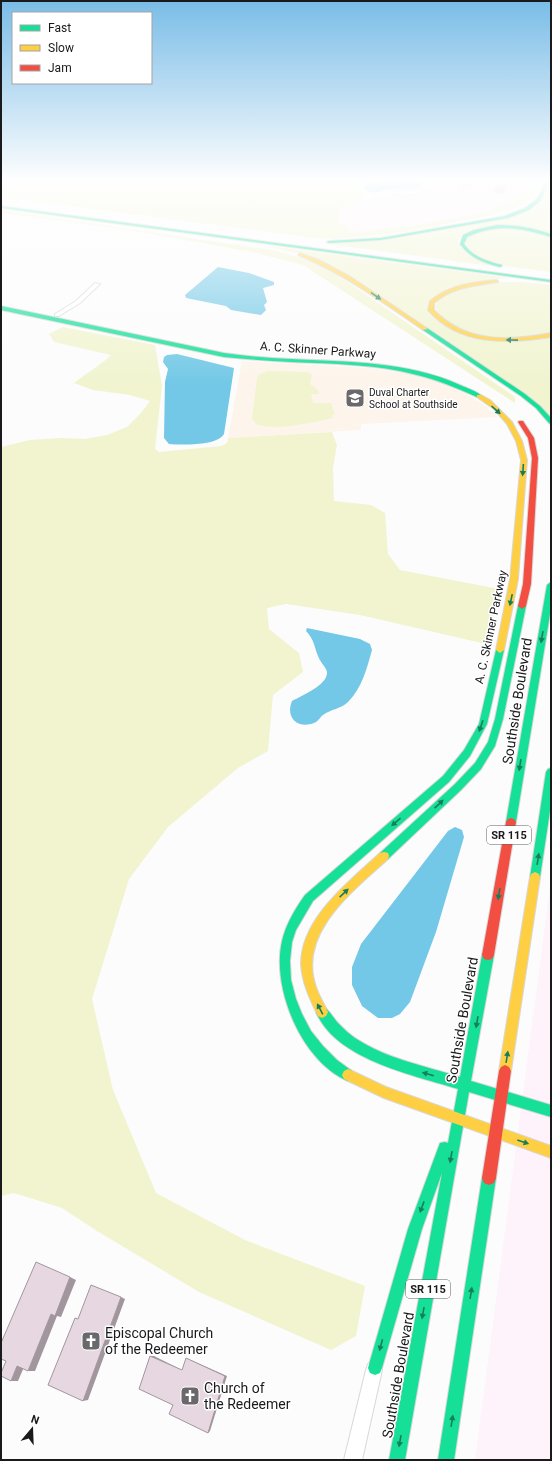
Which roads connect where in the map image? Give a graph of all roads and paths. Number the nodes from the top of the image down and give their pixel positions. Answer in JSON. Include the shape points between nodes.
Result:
{"nodes":[{"id":1,"x":272,"y":248,"type":"edge"},
{"id":2,"x":309,"y":248,"type":"edge"},
{"id":3,"x":341,"y":248,"type":"edge"},
{"id":4,"x":465,"y":248,"type":"edge"},
{"id":5,"x":535,"y":274,"type":"junction"},
{"id":6,"x":551,"y":276,"type":"edge"},
{"id":7,"x":551,"y":281,"type":"edge"},
{"id":8,"x":97,"y":284,"type":"dead end"},
{"id":9,"x":1,"y":302,"type":"edge"},
{"id":10,"x":1,"y":308,"type":"edge"},
{"id":11,"x":57,"y":315,"type":"junction"},
{"id":12,"x":551,"y":335,"type":"edge"},
{"id":13,"x":551,"y":422,"type":"edge"},
{"id":14,"x":528,"y":433,"type":"junction"},
{"id":15,"x":517,"y":434,"type":"junction"},
{"id":16,"x":551,"y":585,"type":"edge"},
{"id":17,"x":551,"y":772,"type":"edge"},
{"id":18,"x":465,"y":1084,"type":"junction"},
{"id":19,"x":501,"y":1095,"type":"junction"},
{"id":20,"x":551,"y":1111,"type":"edge"},
{"id":21,"x":458,"y":1119,"type":"junction"},
{"id":22,"x":496,"y":1132,"type":"junction"},
{"id":23,"x":551,"y":1152,"type":"edge"},
{"id":24,"x":374,"y":1368,"type":"joint"},
{"id":25,"x":353,"y":1460,"type":"edge"},
{"id":26,"x":397,"y":1460,"type":"edge"},
{"id":27,"x":446,"y":1460,"type":"edge"}],
"edges":[{"from":1,"to":13,"type":"main road","one_way":true,"via":[[328,265],[523,395]]},
{"from":2,"to":7,"type":"main road"},
{"from":3,"to":5,"type":"main road"},
{"from":4,"to":5,"type":"main road","via":[[481,260],[497,266]]},
{"from":5,"to":6,"type":"main road"},
{"from":12,"to":7,"type":"main road","one_way":true,"via":[[511,340],[472,335],[443,323],[434,316],[431,307],[442,293],[473,283],[511,280]]},
{"from":8,"to":11,"type":"street","via":[[78,302]]},
{"from":9,"to":11,"type":"main road","name":"A. C. Skinner Parkway"},
{"from":10,"to":15,"type":"main road","name":"A. C. Skinner Parkway","one_way":true,"via":[[223,355],[369,365],[417,372],[444,380],[479,397],[499,412]]},
{"from":11,"to":14,"type":"main road","name":"A. C. Skinner Parkway","via":[[227,350],[383,361],[424,368],[487,393],[514,414]]},
{"from":14,"to":15,"type":"main road"},
{"from":18,"to":14,"type":"main road","name":"A. C. Skinner Parkway","one_way":true,"via":[[374,1056],[346,1040],[330,1024],[318,1005],[309,979],[308,956],[314,932],[323,914],[458,787],[478,766],[492,743],[526,584],[535,464],[533,444]]},
{"from":15,"to":21,"type":"main road","name":"A. C. Skinner Parkway","one_way":true,"via":[[522,446],[524,465],[514,578],[483,724],[478,736],[465,758],[446,779],[309,898],[294,923],[285,961],[286,981],[295,1011],[309,1039],[325,1058],[343,1073],[364,1084]]},
{"from":16,"to":18,"type":"main road","name":"Southside Boulevard","number":"SR 115","one_way":true},
{"from":19,"to":17,"type":"main road","number":"SR 115","one_way":true},
{"from":18,"to":19,"type":"main road","name":"A. C. Skinner Parkway"},
{"from":18,"to":21,"type":"main road","name":"Southside Boulevard","number":"SR 115"},
{"from":19,"to":20,"type":"main road","name":"A. C. Skinner Parkway"},
{"from":19,"to":22,"type":"main road","number":"SR 115"},
{"from":21,"to":22,"type":"main road","name":"A. C. Skinner Parkway"},
{"from":21,"to":24,"type":"main road","one_way":true,"via":[[415,1224]]},
{"from":21,"to":26,"type":"main road","name":"Southside Boulevard","number":"SR 115","one_way":true},
{"from":22,"to":23,"type":"main road","name":"A. C. Skinner Parkway","one_way":true},
{"from":27,"to":22,"type":"main road","number":"SR 115","one_way":true},
{"from":24,"to":25,"type":"street"}]}
